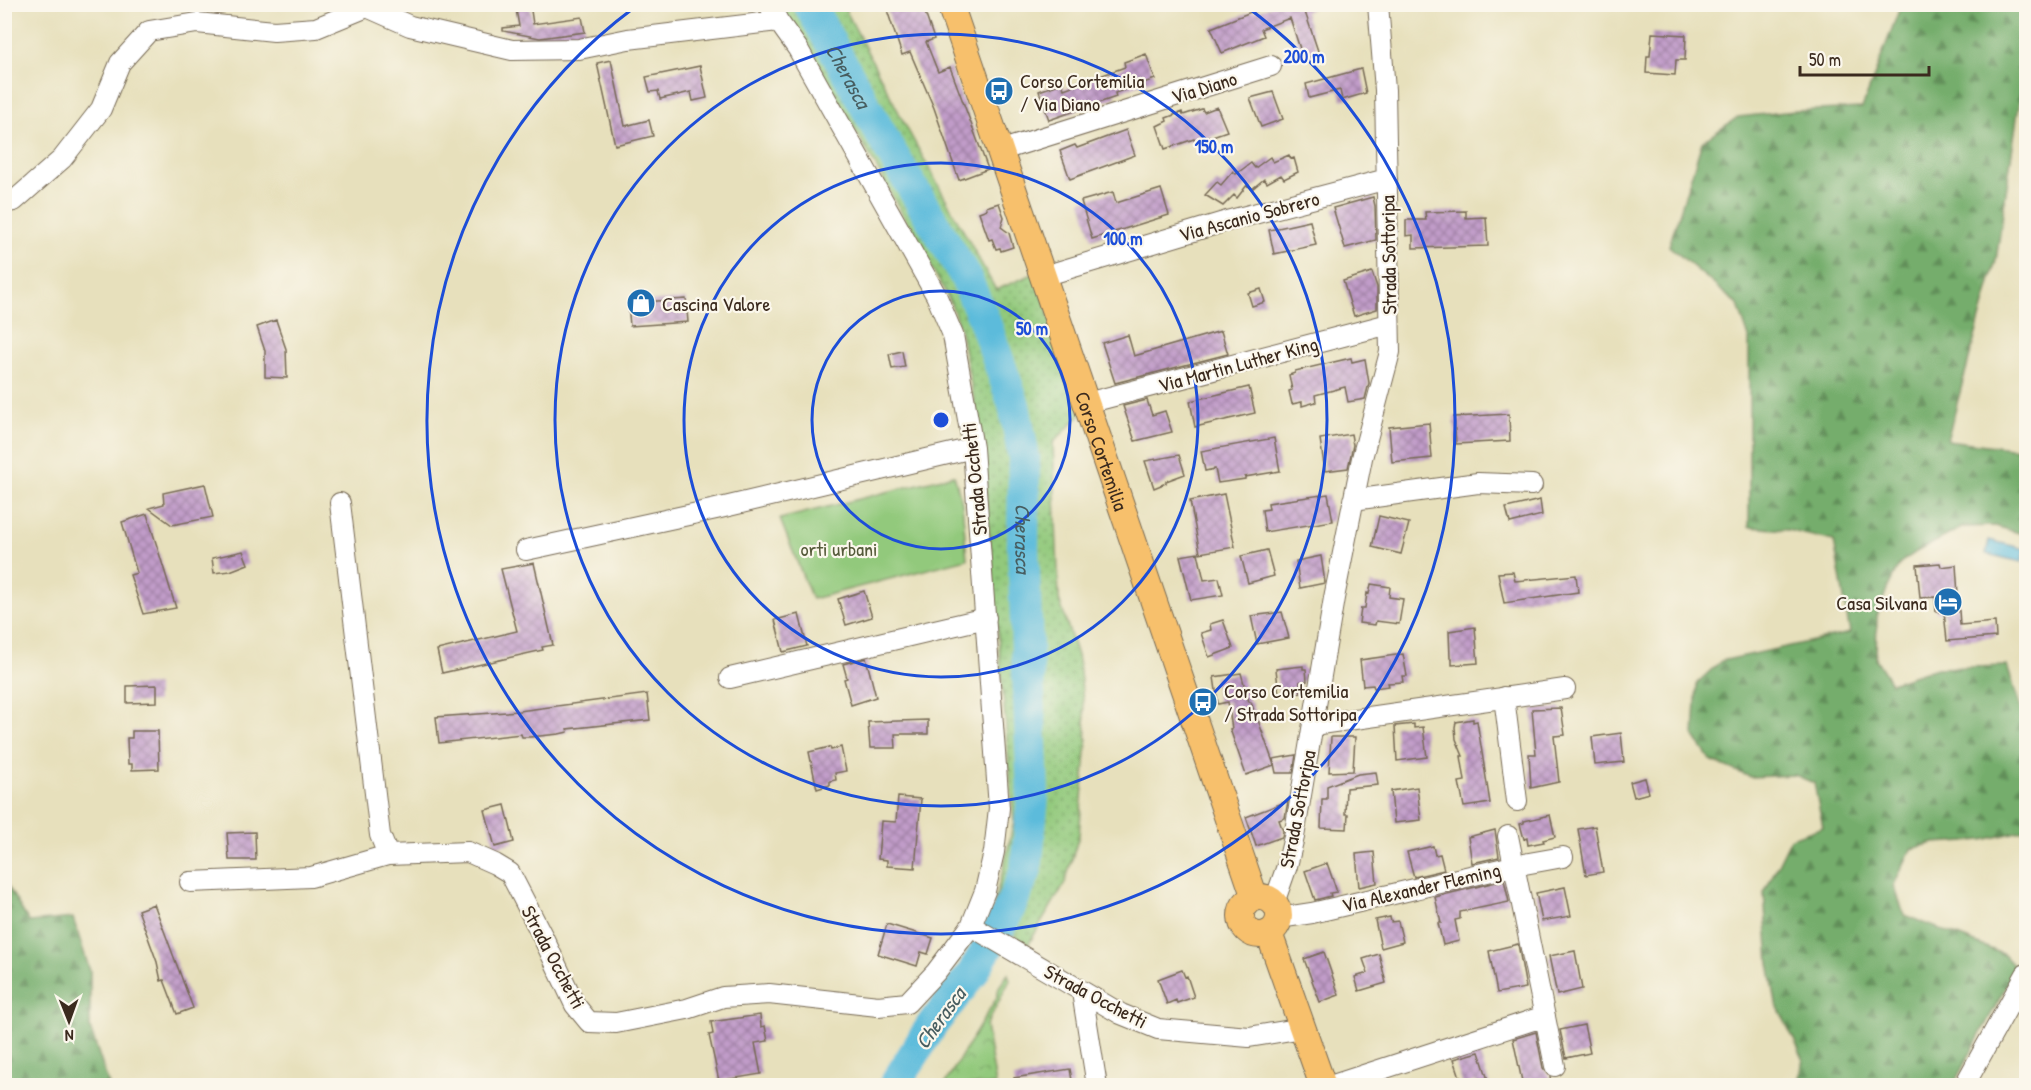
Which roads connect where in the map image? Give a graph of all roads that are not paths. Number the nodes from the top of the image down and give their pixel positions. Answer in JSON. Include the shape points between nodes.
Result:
{"nodes":[{"id":1,"x":950,"y":4,"type":"edge"},
{"id":2,"x":1378,"y":4,"type":"edge"},
{"id":3,"x":773,"y":13,"type":"edge"},
{"id":4,"x":1271,"y":66,"type":"dead end"},
{"id":5,"x":999,"y":151,"type":"junction"},
{"id":6,"x":1387,"y":179,"type":"junction"},
{"id":7,"x":4,"y":203,"type":"edge"},
{"id":8,"x":1044,"y":276,"type":"junction"},
{"id":9,"x":1389,"y":324,"type":"junction"},
{"id":10,"x":1087,"y":403,"type":"junction"},
{"id":11,"x":973,"y":448,"type":"junction"},
{"id":12,"x":1532,"y":485,"type":"dead end"},
{"id":13,"x":1353,"y":500,"type":"junction"},
{"id":14,"x":340,"y":503,"type":"dead end"},
{"id":15,"x":526,"y":550,"type":"dead end"},
{"id":16,"x":986,"y":618,"type":"junction"},
{"id":17,"x":730,"y":678,"type":"dead end"},
{"id":18,"x":1565,"y":689,"type":"dead end"},
{"id":19,"x":1504,"y":697,"type":"junction"},
{"id":20,"x":1313,"y":725,"type":"junction"},
{"id":21,"x":1517,"y":801,"type":"dead end"},
{"id":22,"x":1508,"y":836,"type":"dead end"},
{"id":23,"x":388,"y":855,"type":"junction"},
{"id":24,"x":1563,"y":857,"type":"dead end"},
{"id":25,"x":1514,"y":866,"type":"junction"},
{"id":26,"x":190,"y":882,"type":"dead end"},
{"id":27,"x":1269,"y":913,"type":"junction"},
{"id":28,"x":971,"y":926,"type":"junction"},
{"id":29,"x":2026,"y":974,"type":"edge"},
{"id":30,"x":1082,"y":992,"type":"junction"},
{"id":31,"x":1545,"y":1016,"type":"junction"},
{"id":32,"x":1303,"y":1028,"type":"junction"},
{"id":33,"x":1555,"y":1066,"type":"dead end"},
{"id":34,"x":1097,"y":1086,"type":"edge"},
{"id":35,"x":1323,"y":1086,"type":"edge"},
{"id":36,"x":1330,"y":1086,"type":"edge"},
{"id":37,"x":1964,"y":1086,"type":"edge"}],
"edges":[{"from":1,"to":5,"type":"main road","name":"Corso Cortemilia"},
{"from":2,"to":6,"type":"street","name":"Strada Sottoripa"},
{"from":3,"to":7,"type":"street","via":[[579,49],[512,50],[410,26],[368,7],[316,28],[274,31],[197,23],[149,31],[120,63],[101,109],[62,159],[14,201]]},
{"from":3,"to":11,"type":"street","name":"Strada Occhetti","via":[[798,49],[936,295],[953,334]]},
{"from":4,"to":5,"type":"street","name":"Via Diano"},
{"from":5,"to":8,"type":"main road","name":"Corso Cortemilia"},
{"from":6,"to":8,"type":"street","name":"Via Ascanio Sobrero","via":[[1227,221]]},
{"from":6,"to":9,"type":"street","name":"Strada Sottoripa"},
{"from":8,"to":10,"type":"main road","name":"Corso Cortemilia"},
{"from":9,"to":10,"type":"street","name":"Via Martin Luther King"},
{"from":9,"to":13,"type":"street","name":"Strada Sottoripa","via":[[1390,352]]},
{"from":10,"to":27,"type":"main road","name":"Corso Cortemilia"},
{"from":11,"to":15,"type":"street"},
{"from":11,"to":16,"type":"street","name":"Strada Occhetti"},
{"from":12,"to":13,"type":"street","via":[[1478,483]]},
{"from":13,"to":20,"type":"street","name":"Strada Sottoripa"},
{"from":14,"to":23,"type":"street","via":[[380,835]]},
{"from":16,"to":17,"type":"street"},
{"from":16,"to":28,"type":"street","name":"Strada Occhetti","via":[[999,808],[985,891]]},
{"from":18,"to":19,"type":"street"},
{"from":19,"to":20,"type":"street"},
{"from":19,"to":21,"type":"street"},
{"from":20,"to":27,"type":"street","name":"Strada Sottoripa","via":[[1294,837]]},
{"from":22,"to":25,"type":"street"},
{"from":23,"to":26,"type":"street","name":"Strada Occhetti","via":[[311,877]]},
{"from":23,"to":28,"type":"street","name":"Strada Occhetti","via":[[468,852],[510,873],[575,1005],[589,1022],[616,1023],[723,997],[769,994],[878,1006],[907,1003]]},
{"from":24,"to":25,"type":"street","name":"Via Alexander Fleming"},
{"from":25,"to":27,"type":"street","name":"Via Alexander Fleming","via":[[1312,913]]},
{"from":25,"to":31,"type":"street"},
{"from":27,"to":32,"type":"main road","name":"Corso Cortemilia"},
{"from":28,"to":30,"type":"street","name":"Strada Occhetti"},
{"from":29,"to":37,"type":"street"},
{"from":30,"to":32,"type":"street","name":"Strada Occhetti","via":[[1158,1029],[1249,1037]]},
{"from":30,"to":34,"type":"street"},
{"from":31,"to":33,"type":"street"},
{"from":31,"to":36,"type":"street"},
{"from":32,"to":35,"type":"main road","name":"Corso Cortemilia"}]}
